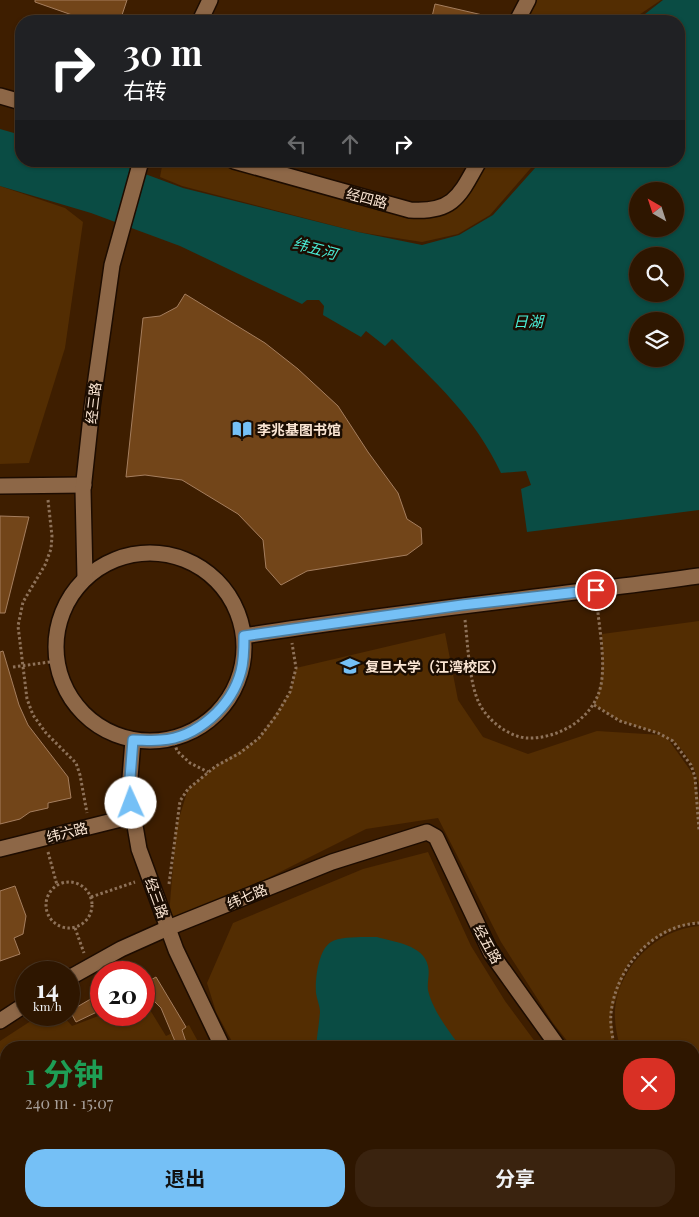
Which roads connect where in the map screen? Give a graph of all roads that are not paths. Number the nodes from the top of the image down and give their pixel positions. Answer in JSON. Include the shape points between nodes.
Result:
{"nodes":[{"id":1,"x":210,"y":0,"type":"edge"},
{"id":2,"x":528,"y":0,"type":"edge"},
{"id":3,"x":203,"y":15,"type":"edge"},
{"id":4,"x":520,"y":15,"type":"edge"},
{"id":5,"x":0,"y":96,"type":"edge"},
{"id":6,"x":15,"y":100,"type":"edge"},
{"id":7,"x":139,"y":167,"type":"edge"},
{"id":8,"x":256,"y":167,"type":"edge"},
{"id":9,"x":476,"y":167,"type":"edge"},
{"id":10,"x":84,"y":485,"type":"junction"},
{"id":11,"x":0,"y":486,"type":"edge"},
{"id":12,"x":699,"y":576,"type":"edge"},
{"id":13,"x":85,"y":578,"type":"junction"},
{"id":14,"x":244,"y":636,"type":"junction"},
{"id":15,"x":133,"y":740,"type":"junction"},
{"id":16,"x":133,"y":816,"type":"junction"},
{"id":17,"x":432,"y":833,"type":"joint"},
{"id":18,"x":0,"y":849,"type":"edge"},
{"id":19,"x":168,"y":928,"type":"junction"},
{"id":20,"x":80,"y":971,"type":"edge"},
{"id":21,"x":15,"y":1011,"type":"edge"},
{"id":22,"x":0,"y":1021,"type":"edge"},
{"id":23,"x":220,"y":1041,"type":"edge"},
{"id":24,"x":554,"y":1041,"type":"edge"}],
"edges":[{"from":1,"to":3,"type":"lane"},
{"from":2,"to":4,"type":"lane"},
{"from":5,"to":6,"type":"lane"},
{"from":7,"to":10,"type":"lane","name":"经三路","via":[[120,230],[111,274]]},
{"from":8,"to":9,"type":"lane","name":"经四路","via":[[410,210],[429,211],[458,198]]},
{"from":10,"to":11,"type":"lane"},
{"from":10,"to":13,"type":"lane","name":"经三路"},
{"from":12,"to":14,"type":"lane"},
{"from":13,"to":14,"type":"lane","via":[[98,568],[128,555],[156,552],[185,558],[207,570],[226,589],[239,613]]},
{"from":13,"to":15,"type":"lane","via":[[61,615],[56,643],[60,675],[78,708],[101,727]]},
{"from":14,"to":15,"type":"lane","via":[[241,672],[230,697],[212,718],[174,738]]},
{"from":15,"to":16,"type":"lane","name":"经三路","via":[[129,791]]},
{"from":16,"to":18,"type":"lane","name":"纬六路"},
{"from":16,"to":19,"type":"lane","name":"经三路","via":[[139,849]]},
{"from":17,"to":19,"type":"lane","name":"纬七路","via":[[416,835],[332,862]]},
{"from":17,"to":24,"type":"lane","name":"经五路","via":[[491,953]]},
{"from":19,"to":20,"type":"lane","name":"纬七路"},
{"from":19,"to":23,"type":"lane","name":"经三路"},
{"from":21,"to":22,"type":"lane"}]}
